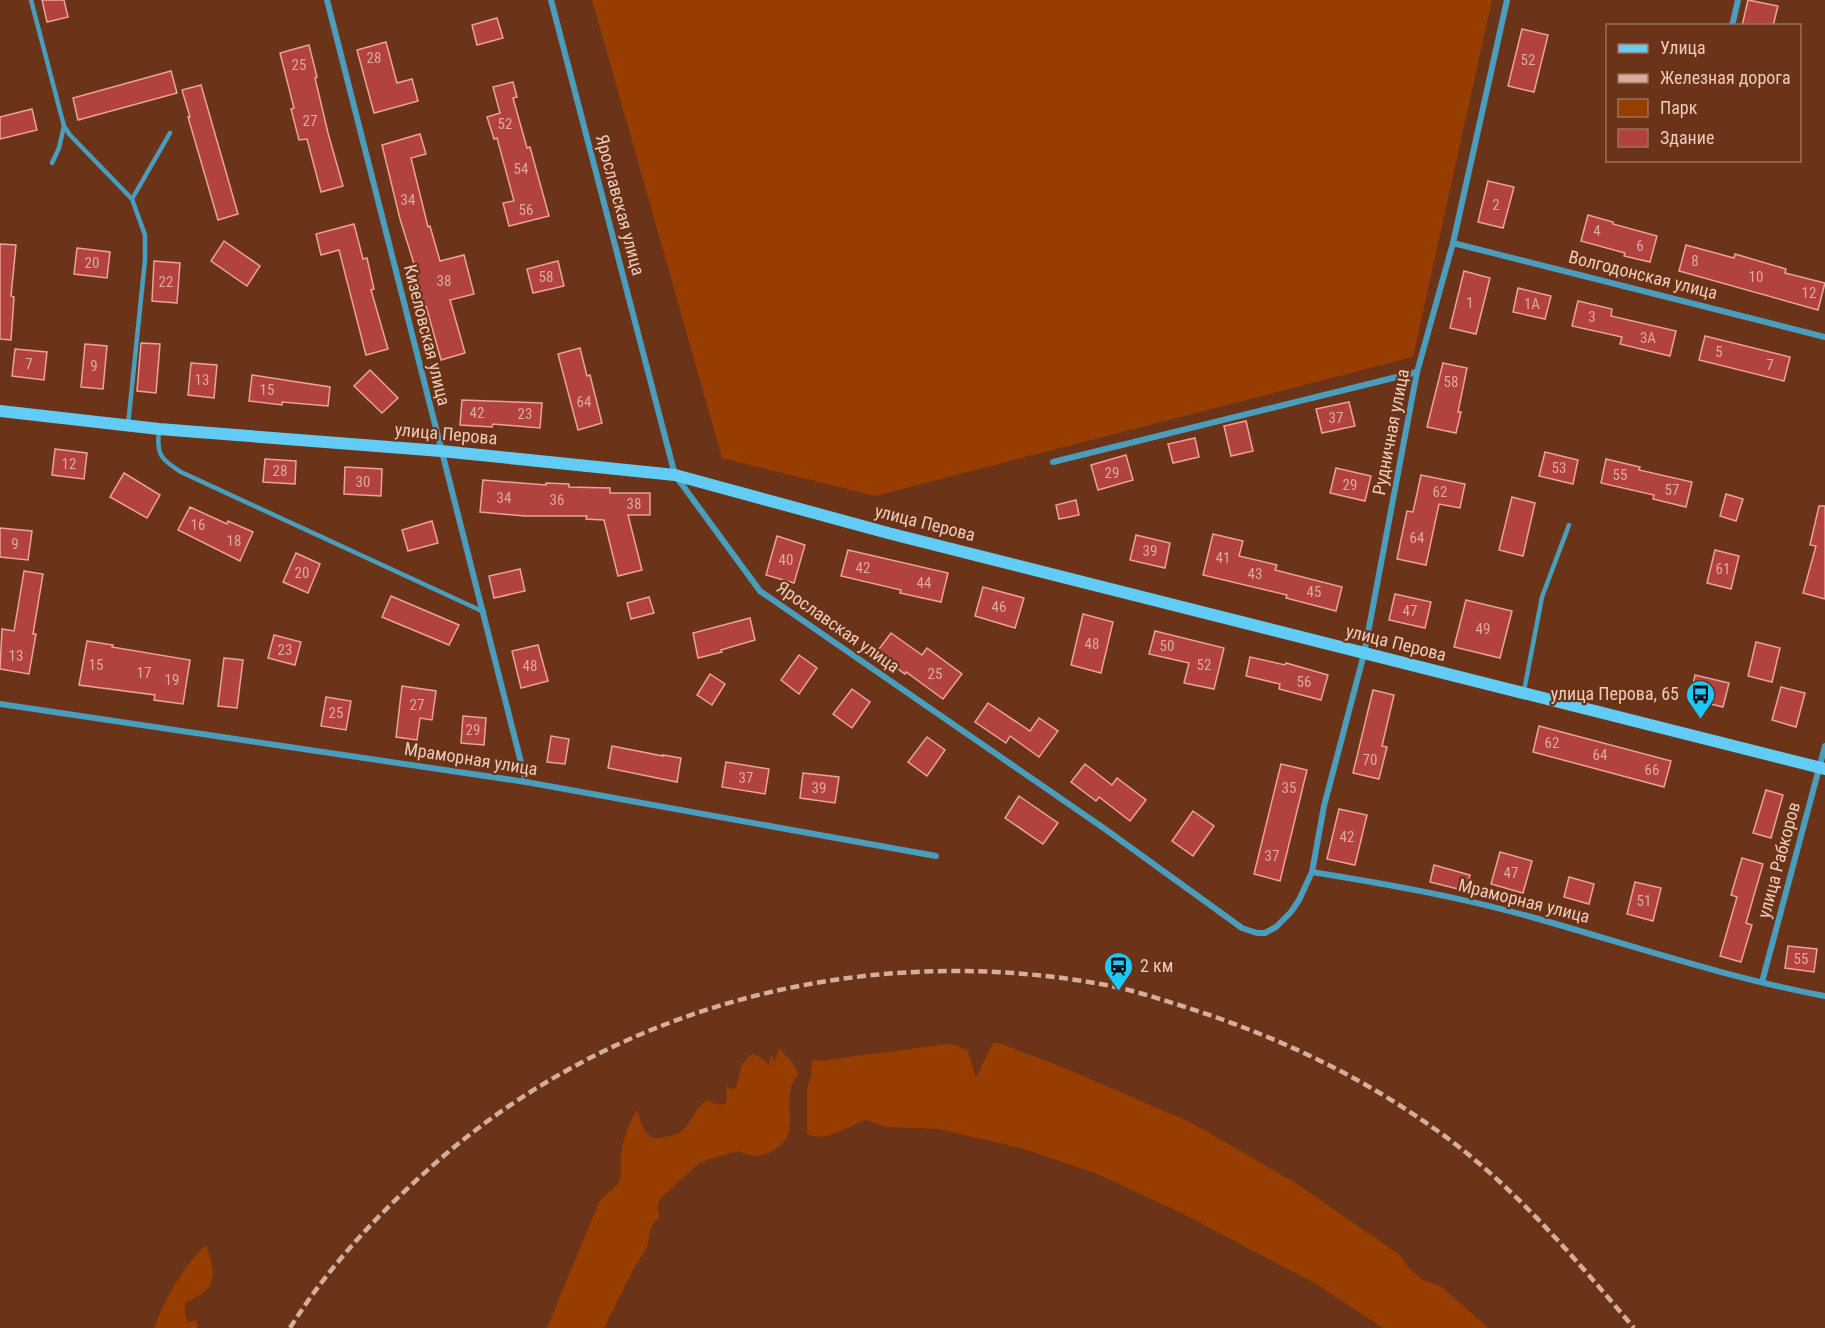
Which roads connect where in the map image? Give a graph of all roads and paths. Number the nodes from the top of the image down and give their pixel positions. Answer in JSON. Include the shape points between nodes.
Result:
{"nodes":[{"id":1,"x":31,"y":0,"type":"edge"},
{"id":2,"x":327,"y":0,"type":"edge"},
{"id":3,"x":551,"y":0,"type":"edge"},
{"id":4,"x":1507,"y":0,"type":"edge"},
{"id":5,"x":1738,"y":0,"type":"edge"},
{"id":6,"x":1732,"y":24,"type":"edge"},
{"id":7,"x":64,"y":126,"type":"junction"},
{"id":8,"x":170,"y":133,"type":"dead end"},
{"id":9,"x":52,"y":163,"type":"dead end"},
{"id":10,"x":132,"y":200,"type":"junction"},
{"id":11,"x":1453,"y":243,"type":"junction"},
{"id":12,"x":1825,"y":337,"type":"edge"},
{"id":13,"x":1417,"y":372,"type":"junction"},
{"id":14,"x":0,"y":411,"type":"edge"},
{"id":15,"x":128,"y":425,"type":"junction"},
{"id":16,"x":159,"y":429,"type":"junction"},
{"id":17,"x":441,"y":451,"type":"junction"},
{"id":18,"x":1053,"y":462,"type":"dead end"},
{"id":19,"x":675,"y":475,"type":"junction"},
{"id":20,"x":1569,"y":525,"type":"dead end"},
{"id":21,"x":484,"y":612,"type":"junction"},
{"id":22,"x":1364,"y":654,"type":"junction"},
{"id":23,"x":1524,"y":694,"type":"junction"},
{"id":24,"x":0,"y":704,"type":"edge"},
{"id":25,"x":1825,"y":746,"type":"edge"},
{"id":26,"x":1822,"y":768,"type":"edge"},
{"id":27,"x":526,"y":782,"type":"junction"},
{"id":28,"x":936,"y":856,"type":"dead end"},
{"id":29,"x":1312,"y":872,"type":"junction"},
{"id":30,"x":1762,"y":982,"type":"junction"},
{"id":31,"x":1825,"y":996,"type":"edge"}],
"edges":[{"from":1,"to":7,"type":"lane"},
{"from":2,"to":17,"type":"street","name":"Кизеловская улица"},
{"from":3,"to":19,"type":"street","name":"Ярославская улица"},
{"from":4,"to":11,"type":"street","name":"Рудничная улица"},
{"from":5,"to":6,"type":"street"},
{"from":7,"to":9,"type":"lane"},
{"from":7,"to":10,"type":"lane"},
{"from":8,"to":10,"type":"lane"},
{"from":10,"to":15,"type":"lane","via":[[145,235],[145,252]]},
{"from":11,"to":12,"type":"street","name":"Волгодонская улица"},
{"from":11,"to":13,"type":"street","name":"Рудничная улица"},
{"from":13,"to":18,"type":"street"},
{"from":13,"to":22,"type":"street","name":"Рудничная улица"},
{"from":14,"to":15,"type":"main road","name":"улица Перова"},
{"from":15,"to":16,"type":"main road","name":"улица Перова"},
{"from":16,"to":17,"type":"main road","name":"улица Перова"},
{"from":16,"to":21,"type":"lane","via":[[159,451],[165,462],[181,472]]},
{"from":17,"to":19,"type":"main road","name":"улица Перова"},
{"from":17,"to":21,"type":"street","name":"Кизеловская улица"},
{"from":19,"to":22,"type":"main road","name":"улица Перова"},
{"from":19,"to":29,"type":"street","name":"Ярославская улица","via":[[760,591],[1242,928],[1265,933],[1276,927],[1299,900]]},
{"from":20,"to":23,"type":"lane","via":[[1542,597]]},
{"from":21,"to":27,"type":"street","name":"Кизеловская улица"},
{"from":22,"to":23,"type":"main road","name":"улица Перова"},
{"from":22,"to":29,"type":"street","name":"Рудничная улица","via":[[1324,806]]},
{"from":23,"to":26,"type":"main road","name":"улица Перова"},
{"from":24,"to":27,"type":"street","name":"Мраморная улица"},
{"from":25,"to":26,"type":"street","name":"улица Рабкоров"},
{"from":26,"to":30,"type":"street","name":"улица Рабкоров"},
{"from":27,"to":28,"type":"street","name":"Мраморная улица"},
{"from":29,"to":30,"type":"street","name":"Мраморная улица","via":[[1402,887],[1521,914]]},
{"from":30,"to":31,"type":"street","name":"Мраморная улица"}]}
